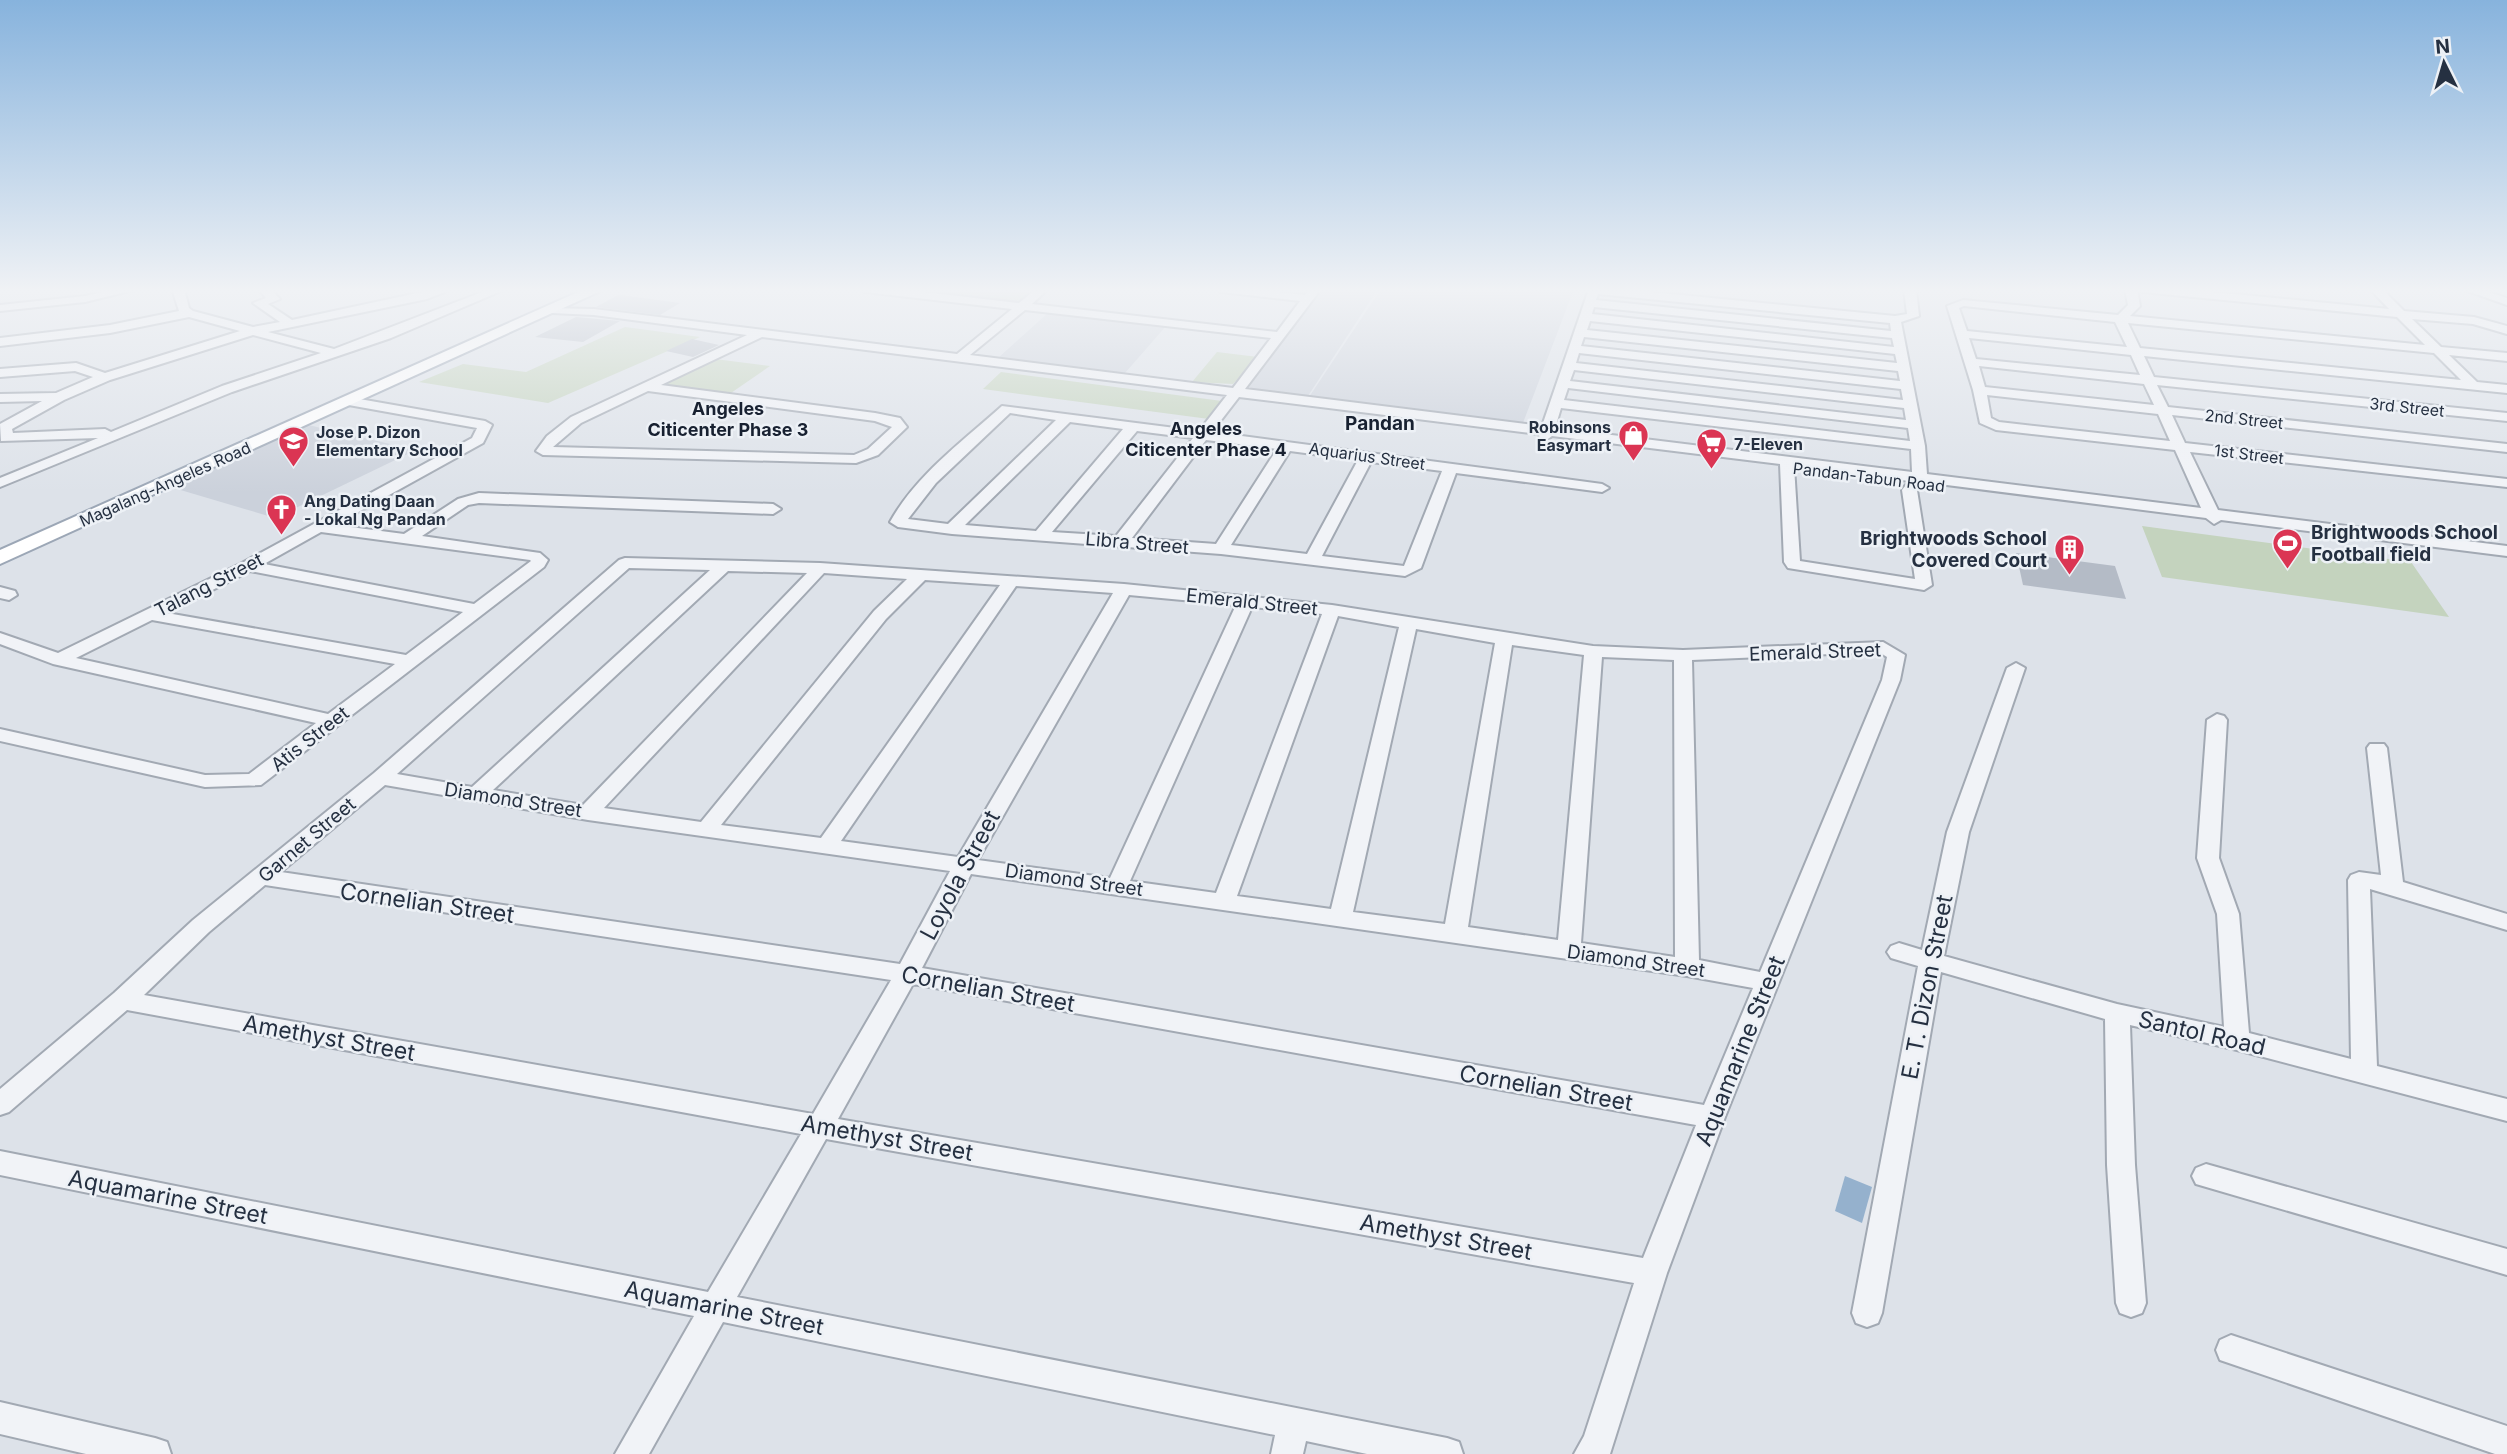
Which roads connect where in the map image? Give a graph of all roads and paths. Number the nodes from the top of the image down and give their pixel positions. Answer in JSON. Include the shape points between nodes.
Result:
{"nodes":[{"id":1,"x":169,"y":357,"type":"edge"},
{"id":2,"x":319,"y":357,"type":"edge"},
{"id":3,"x":447,"y":357,"type":"edge"},
{"id":4,"x":711,"y":357,"type":"edge"},
{"id":5,"x":927,"y":357,"type":"edge"},
{"id":6,"x":948,"y":357,"type":"edge"},
{"id":7,"x":1265,"y":357,"type":"edge"},
{"id":8,"x":1572,"y":357,"type":"edge"},
{"id":9,"x":1645,"y":357,"type":"edge"},
{"id":10,"x":1711,"y":357,"type":"edge"},
{"id":11,"x":1802,"y":357,"type":"edge"},
{"id":12,"x":1901,"y":357,"type":"edge"},
{"id":13,"x":1971,"y":357,"type":"edge"},
{"id":14,"x":2137,"y":357,"type":"edge"},
{"id":15,"x":2191,"y":357,"type":"edge"},
{"id":16,"x":2445,"y":357,"type":"edge"},
{"id":17,"x":959,"y":358,"type":"joint"},
{"id":18,"x":1972,"y":362,"type":"junction"},
{"id":19,"x":1710,"y":364,"type":"junction"},
{"id":20,"x":1569,"y":366,"type":"junction"},
{"id":21,"x":1904,"y":368,"type":"junction"},
{"id":22,"x":5,"y":372,"type":"edge"},
{"id":23,"x":105,"y":377,"type":"junction"},
{"id":24,"x":2148,"y":379,"type":"junction"},
{"id":25,"x":0,"y":382,"type":"edge"},
{"id":26,"x":1707,"y":382,"type":"junction"},
{"id":27,"x":1563,"y":384,"type":"junction"},
{"id":28,"x":1907,"y":386,"type":"junction"},
{"id":29,"x":2473,"y":386,"type":"junction"},
{"id":30,"x":648,"y":387,"type":"junction"},
{"id":31,"x":2507,"y":389,"type":"edge"},
{"id":32,"x":1980,"y":390,"type":"junction"},
{"id":33,"x":1234,"y":394,"type":"junction"},
{"id":34,"x":59,"y":397,"type":"junction"},
{"id":35,"x":0,"y":398,"type":"edge"},
{"id":36,"x":348,"y":401,"type":"junction"},
{"id":37,"x":1705,"y":401,"type":"junction"},
{"id":38,"x":1556,"y":403,"type":"junction"},
{"id":39,"x":1910,"y":405,"type":"junction"},
{"id":40,"x":2163,"y":411,"type":"junction"},
{"id":41,"x":1067,"y":417,"type":"junction"},
{"id":42,"x":2506,"y":418,"type":"edge"},
{"id":43,"x":1914,"y":425,"type":"junction"},
{"id":44,"x":1133,"y":426,"type":"junction"},
{"id":45,"x":124,"y":432,"type":"junction"},
{"id":46,"x":1202,"y":434,"type":"junction"},
{"id":47,"x":1546,"y":434,"type":"junction"},
{"id":48,"x":1699,"y":439,"type":"junction"},
{"id":49,"x":1287,"y":445,"type":"junction"},
{"id":50,"x":1918,"y":446,"type":"junction"},
{"id":51,"x":2182,"y":446,"type":"junction"},
{"id":52,"x":2507,"y":449,"type":"edge"},
{"id":53,"x":1367,"y":456,"type":"junction"},
{"id":54,"x":1787,"y":464,"type":"junction"},
{"id":55,"x":1451,"y":467,"type":"junction"},
{"id":56,"x":1918,"y":480,"type":"junction"},
{"id":57,"x":0,"y":484,"type":"edge"},
{"id":58,"x":2507,"y":484,"type":"edge"},
{"id":59,"x":1602,"y":488,"type":"dead end"},
{"id":60,"x":914,"y":499,"type":"joint"},
{"id":61,"x":773,"y":509,"type":"dead end"},
{"id":62,"x":2213,"y":516,"type":"junction"},
{"id":63,"x":318,"y":527,"type":"junction"},
{"id":64,"x":952,"y":529,"type":"junction"},
{"id":65,"x":1041,"y":535,"type":"junction"},
{"id":66,"x":407,"y":539,"type":"junction"},
{"id":67,"x":1120,"y":542,"type":"junction"},
{"id":68,"x":1221,"y":549,"type":"junction"},
{"id":69,"x":2507,"y":551,"type":"edge"},
{"id":70,"x":2507,"y":556,"type":"edge"},
{"id":71,"x":0,"y":558,"type":"edge"},
{"id":72,"x":1313,"y":559,"type":"junction"},
{"id":73,"x":726,"y":564,"type":"junction"},
{"id":74,"x":248,"y":566,"type":"junction"},
{"id":75,"x":820,"y":568,"type":"junction"},
{"id":76,"x":612,"y":573,"type":"joint"},
{"id":77,"x":921,"y":575,"type":"junction"},
{"id":78,"x":1012,"y":581,"type":"junction"},
{"id":79,"x":1924,"y":584,"type":"joint"},
{"id":80,"x":1124,"y":589,"type":"junction"},
{"id":81,"x":1246,"y":601,"type":"junction"},
{"id":82,"x":477,"y":610,"type":"junction"},
{"id":83,"x":1332,"y":610,"type":"junction"},
{"id":84,"x":150,"y":615,"type":"junction"},
{"id":85,"x":1409,"y":622,"type":"junction"},
{"id":86,"x":0,"y":638,"type":"edge"},
{"id":87,"x":1504,"y":639,"type":"junction"},
{"id":88,"x":1594,"y":651,"type":"junction"},
{"id":89,"x":1892,"y":651,"type":"joint"},
{"id":90,"x":1683,"y":655,"type":"junction"},
{"id":91,"x":59,"y":660,"type":"junction"},
{"id":92,"x":407,"y":661,"type":"junction"},
{"id":93,"x":2016,"y":668,"type":"dead end"},
{"id":94,"x":2217,"y":720,"type":"dead end"},
{"id":95,"x":333,"y":721,"type":"junction"},
{"id":96,"x":0,"y":735,"type":"edge"},
{"id":97,"x":2377,"y":748,"type":"dead end"},
{"id":98,"x":380,"y":778,"type":"junction"},
{"id":99,"x":477,"y":794,"type":"junction"},
{"id":100,"x":588,"y":813,"type":"junction"},
{"id":101,"x":708,"y":827,"type":"junction"},
{"id":102,"x":828,"y":844,"type":"junction"},
{"id":103,"x":967,"y":865,"type":"junction"},
{"id":104,"x":261,"y":877,"type":"junction"},
{"id":105,"x":1116,"y":886,"type":"junction"},
{"id":106,"x":2393,"y":887,"type":"junction"},
{"id":107,"x":1224,"y":902,"type":"junction"},
{"id":108,"x":1340,"y":918,"type":"junction"},
{"id":109,"x":2507,"y":922,"type":"edge"},
{"id":110,"x":1455,"y":933,"type":"junction"},
{"id":111,"x":1569,"y":951,"type":"junction"},
{"id":112,"x":1899,"y":952,"type":"dead end"},
{"id":113,"x":1931,"y":960,"type":"junction"},
{"id":114,"x":1687,"y":967,"type":"junction"},
{"id":115,"x":907,"y":974,"type":"junction"},
{"id":116,"x":1768,"y":982,"type":"junction"},
{"id":117,"x":123,"y":1000,"type":"junction"},
{"id":118,"x":2117,"y":1013,"type":"junction"},
{"id":119,"x":2237,"y":1040,"type":"junction"},
{"id":120,"x":2364,"y":1073,"type":"junction"},
{"id":121,"x":0,"y":1104,"type":"edge"},
{"id":122,"x":2507,"y":1110,"type":"edge"},
{"id":123,"x":1712,"y":1117,"type":"junction"},
{"id":124,"x":817,"y":1126,"type":"junction"},
{"id":125,"x":0,"y":1163,"type":"edge"},
{"id":126,"x":2206,"y":1176,"type":"dead end"},
{"id":127,"x":2507,"y":1262,"type":"edge"},
{"id":128,"x":1652,"y":1273,"type":"junction"},
{"id":129,"x":2131,"y":1303,"type":"dead end"},
{"id":130,"x":717,"y":1306,"type":"junction"},
{"id":131,"x":1867,"y":1313,"type":"dead end"},
{"id":132,"x":2231,"y":1350,"type":"dead end"},
{"id":133,"x":0,"y":1418,"type":"edge"},
{"id":134,"x":1290,"y":1439,"type":"edge"},
{"id":135,"x":2507,"y":1441,"type":"edge"},
{"id":136,"x":155,"y":1454,"type":"edge"},
{"id":137,"x":631,"y":1454,"type":"edge"},
{"id":138,"x":1447,"y":1454,"type":"edge"},
{"id":139,"x":1590,"y":1454,"type":"edge"}],
"edges":[{"from":1,"to":23,"type":"street"},
{"from":2,"to":45,"type":"street"},
{"from":3,"to":36,"type":"main road","name":"Magalang-Angeles Road"},
{"from":4,"to":30,"type":"street"},
{"from":5,"to":33,"type":"street","name":"Pandan-Tabun Road"},
{"from":6,"to":17,"type":"street","name":"Pandan-Tabun Road"},
{"from":7,"to":33,"type":"street"},
{"from":8,"to":20,"type":"street"},
{"from":9,"to":19,"type":"street"},
{"from":10,"to":19,"type":"street"},
{"from":11,"to":21,"type":"street"},
{"from":12,"to":21,"type":"street"},
{"from":13,"to":18,"type":"street"},
{"from":14,"to":24,"type":"street"},
{"from":15,"to":29,"type":"street"},
{"from":16,"to":29,"type":"street"},
{"from":17,"to":33,"type":"street","name":"Pandan-Tabun Road"},
{"from":18,"to":24,"type":"street","name":"3rd Street"},
{"from":18,"to":32,"type":"street"},
{"from":19,"to":26,"type":"street"},
{"from":19,"to":28,"type":"street"},
{"from":20,"to":26,"type":"street"},
{"from":20,"to":27,"type":"street"},
{"from":21,"to":28,"type":"street"},
{"from":22,"to":23,"type":"street","via":[[76,368]]},
{"from":22,"to":25,"type":"street"},
{"from":23,"to":34,"type":"street"},
{"from":24,"to":40,"type":"street"},
{"from":24,"to":42,"type":"street","name":"3rd Street"},
{"from":26,"to":37,"type":"street"},
{"from":26,"to":39,"type":"street"},
{"from":27,"to":37,"type":"street"},
{"from":27,"to":38,"type":"street"},
{"from":28,"to":39,"type":"street"},
{"from":29,"to":31,"type":"street"},
{"from":29,"to":42,"type":"street"},
{"from":30,"to":30,"type":"street","via":[[576,420],[543,450],[856,459],[873,452],[900,427],[895,421],[876,417]]},
{"from":32,"to":40,"type":"street","name":"2nd Street"},
{"from":32,"to":51,"type":"street","name":"1st Street","via":[[1985,420],[1990,424]]},
{"from":33,"to":46,"type":"street"},
{"from":33,"to":47,"type":"street","name":"Pandan-Tabun Road"},
{"from":34,"to":35,"type":"street"},
{"from":34,"to":45,"type":"street","via":[[5,427],[6,438]]},
{"from":36,"to":63,"type":"street","name":"Talang Street","via":[[485,425],[478,440]]},
{"from":36,"to":71,"type":"main road","name":"Magalang-Angeles Road"},
{"from":37,"to":43,"type":"street"},
{"from":37,"to":48,"type":"street"},
{"from":38,"to":47,"type":"street"},
{"from":38,"to":48,"type":"street"},
{"from":39,"to":43,"type":"street"},
{"from":40,"to":51,"type":"street"},
{"from":40,"to":52,"type":"street","name":"2nd Street"},
{"from":41,"to":44,"type":"street","name":"Aquarius Street"},
{"from":41,"to":60,"type":"street","name":"Aquarius Street","via":[[1007,409]]},
{"from":41,"to":64,"type":"street"},
{"from":43,"to":50,"type":"street"},
{"from":44,"to":46,"type":"street","name":"Aquarius Street"},
{"from":44,"to":65,"type":"street"},
{"from":45,"to":57,"type":"street"},
{"from":46,"to":49,"type":"street","name":"Aquarius Street"},
{"from":46,"to":67,"type":"street"},
{"from":47,"to":48,"type":"street","name":"Pandan-Tabun Road"},
{"from":48,"to":50,"type":"street"},
{"from":48,"to":54,"type":"street","name":"Pandan-Tabun Road"},
{"from":49,"to":53,"type":"street","name":"Aquarius Street"},
{"from":49,"to":68,"type":"street"},
{"from":50,"to":56,"type":"street"},
{"from":51,"to":58,"type":"street","name":"1st Street"},
{"from":51,"to":62,"type":"street"},
{"from":53,"to":55,"type":"street","name":"Aquarius Street"},
{"from":53,"to":72,"type":"street"},
{"from":54,"to":56,"type":"street","name":"Pandan-Tabun Road"},
{"from":54,"to":79,"type":"street","via":[[1794,565]]},
{"from":55,"to":59,"type":"street","name":"Aquarius Street"},
{"from":55,"to":72,"type":"street","name":"Libra Street","via":[[1413,568],[1405,571]]},
{"from":56,"to":62,"type":"street","name":"Pandan-Tabun Road"},
{"from":56,"to":79,"type":"street","via":[[1909,490]]},
{"from":60,"to":64,"type":"street","name":"Libra Street","via":[[898,518],[900,523]]},
{"from":61,"to":66,"type":"street","via":[[479,498],[463,502]]},
{"from":62,"to":69,"type":"street","name":"Pandan-Tabun Road"},
{"from":62,"to":70,"type":"street","name":"Pandan-Tabun Road"},
{"from":63,"to":66,"type":"street"},
{"from":63,"to":74,"type":"street","name":"Talang Street"},
{"from":64,"to":65,"type":"street","name":"Libra Street"},
{"from":65,"to":67,"type":"street","name":"Libra Street"},
{"from":66,"to":82,"type":"street","name":"Atis Street","via":[[540,560]]},
{"from":67,"to":68,"type":"street","name":"Libra Street"},
{"from":68,"to":72,"type":"street","name":"Libra Street"},
{"from":73,"to":75,"type":"street","name":"Emerald Street"},
{"from":73,"to":76,"type":"street","name":"Emerald Street","via":[[632,561]]},
{"from":73,"to":99,"type":"street"},
{"from":74,"to":82,"type":"street"},
{"from":74,"to":84,"type":"street","name":"Talang Street"},
{"from":75,"to":77,"type":"street","name":"Emerald Street"},
{"from":75,"to":100,"type":"street"},
{"from":76,"to":98,"type":"street","name":"Garnet Street"},
{"from":77,"to":78,"type":"street","name":"Emerald Street"},
{"from":77,"to":101,"type":"street","via":[[880,615]]},
{"from":78,"to":80,"type":"street","name":"Emerald Street"},
{"from":78,"to":102,"type":"street"},
{"from":80,"to":81,"type":"street","name":"Emerald Street"},
{"from":80,"to":103,"type":"street","name":"Loyola Street","via":[[990,817]]},
{"from":81,"to":83,"type":"street","name":"Emerald Street"},
{"from":81,"to":105,"type":"street"},
{"from":82,"to":92,"type":"street","name":"Atis Street"},
{"from":83,"to":85,"type":"street","name":"Emerald Street"},
{"from":83,"to":107,"type":"street"},
{"from":84,"to":91,"type":"street","name":"Talang Street"},
{"from":84,"to":92,"type":"street"},
{"from":85,"to":87,"type":"street","name":"Emerald Street"},
{"from":85,"to":108,"type":"street"},
{"from":86,"to":91,"type":"street"},
{"from":87,"to":88,"type":"street","name":"Emerald Street"},
{"from":87,"to":110,"type":"street"},
{"from":88,"to":90,"type":"street","name":"Emerald Street"},
{"from":88,"to":111,"type":"street"},
{"from":89,"to":90,"type":"street","name":"Emerald Street","via":[[1883,647]]},
{"from":89,"to":116,"type":"street","name":"Aquamarine Street","via":[[1896,655],[1891,680]]},
{"from":90,"to":114,"type":"street"},
{"from":91,"to":95,"type":"street"},
{"from":92,"to":95,"type":"street","name":"Atis Street"},
{"from":93,"to":113,"type":"street","name":"E. T. Dizon Street","via":[[1958,832]]},
{"from":94,"to":119,"type":"street","via":[[2208,858],[2228,914]]},
{"from":95,"to":96,"type":"street","name":"Atis Street","via":[[263,776],[234,782],[205,781]]},
{"from":97,"to":106,"type":"street"},
{"from":98,"to":99,"type":"street","name":"Diamond Street"},
{"from":98,"to":104,"type":"street","name":"Garnet Street"},
{"from":99,"to":100,"type":"street","name":"Diamond Street"},
{"from":100,"to":101,"type":"street","name":"Diamond Street"},
{"from":101,"to":102,"type":"street","name":"Diamond Street"},
{"from":102,"to":103,"type":"street","name":"Diamond Street"},
{"from":103,"to":105,"type":"street","name":"Diamond Street"},
{"from":103,"to":115,"type":"street","name":"Loyola Street"},
{"from":104,"to":115,"type":"street","name":"Cornelian Street"},
{"from":104,"to":117,"type":"street","name":"Garnet Street"},
{"from":105,"to":107,"type":"street","name":"Diamond Street"},
{"from":106,"to":109,"type":"street"},
{"from":106,"to":120,"type":"street","via":[[2368,880],[2358,884]]},
{"from":107,"to":108,"type":"street","name":"Diamond Street"},
{"from":108,"to":110,"type":"street","name":"Diamond Street"},
{"from":110,"to":111,"type":"street","name":"Diamond Street"},
{"from":111,"to":114,"type":"street","name":"Diamond Street"},
{"from":112,"to":113,"type":"street","name":"Santol Road"},
{"from":113,"to":118,"type":"street","name":"Santol Road"},
{"from":113,"to":131,"type":"street","name":"E. T. Dizon Street"},
{"from":114,"to":116,"type":"street","name":"Diamond Street"},
{"from":115,"to":123,"type":"street","name":"Cornelian Street"},
{"from":115,"to":124,"type":"street","name":"Loyola Street"},
{"from":116,"to":123,"type":"street","name":"Aquamarine Street"},
{"from":117,"to":121,"type":"street","name":"Garnet Street"},
{"from":117,"to":124,"type":"street","name":"Amethyst Street"},
{"from":118,"to":119,"type":"street","name":"Santol Road"},
{"from":118,"to":129,"type":"street"},
{"from":119,"to":120,"type":"street","name":"Santol Road"},
{"from":120,"to":122,"type":"street","name":"Santol Road"},
{"from":123,"to":128,"type":"street","name":"Aquamarine Street"},
{"from":124,"to":128,"type":"street","name":"Amethyst Street"},
{"from":124,"to":130,"type":"street","name":"Loyola Street"},
{"from":125,"to":130,"type":"street","name":"Aquamarine Street"},
{"from":126,"to":127,"type":"street"},
{"from":128,"to":139,"type":"street","name":"Aquamarine Street","via":[[1597,1446]]},
{"from":130,"to":134,"type":"street","name":"Aquamarine Street"},
{"from":130,"to":137,"type":"street","name":"Loyola Street"},
{"from":132,"to":135,"type":"street"},
{"from":133,"to":136,"type":"street"},
{"from":134,"to":138,"type":"street","name":"Aquamarine Street"}]}
